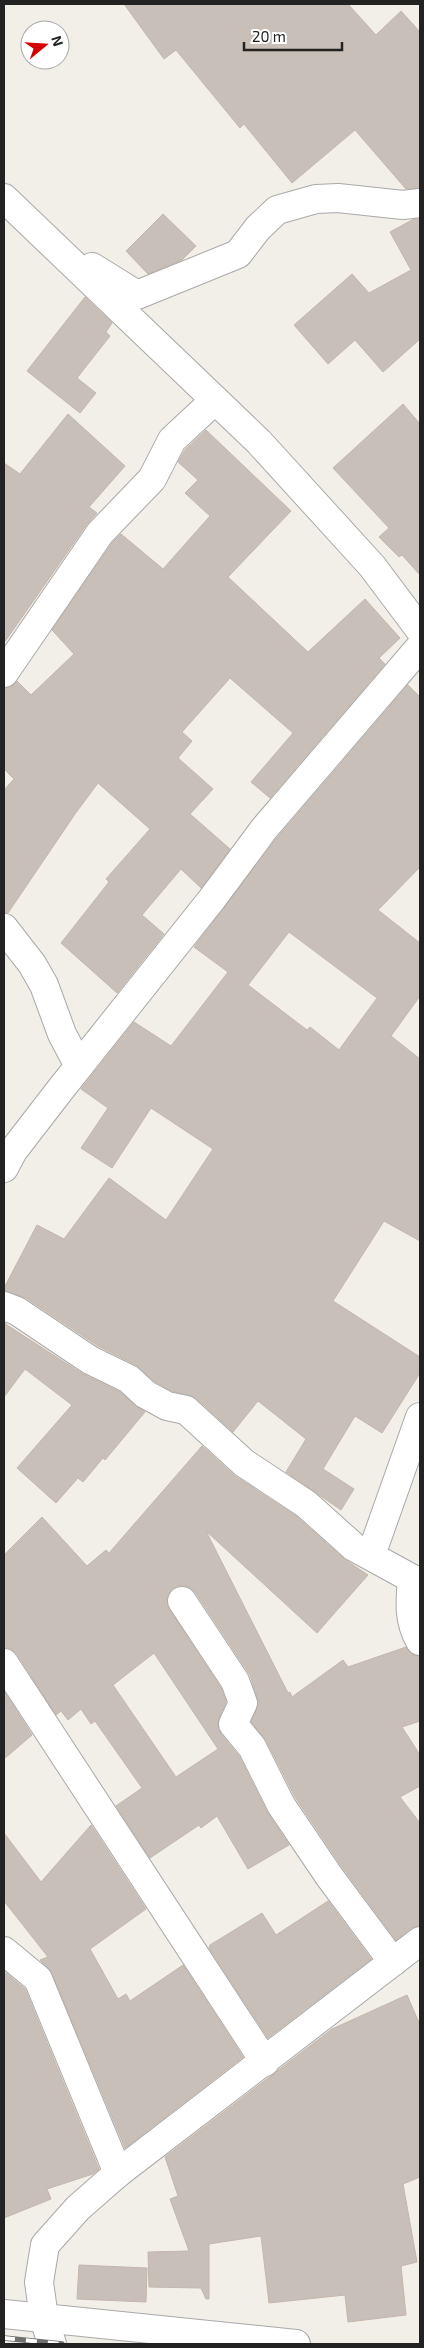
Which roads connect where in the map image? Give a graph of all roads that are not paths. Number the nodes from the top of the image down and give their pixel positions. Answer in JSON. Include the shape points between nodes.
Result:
{"nodes":[{"id":1,"x":4,"y":198,"type":"edge"},
{"id":2,"x":420,"y":203,"type":"edge"},
{"id":3,"x":42,"y":235,"type":"junction"},
{"id":4,"x":215,"y":400,"type":"junction"},
{"id":5,"x":420,"y":630,"type":"edge"},
{"id":6,"x":420,"y":647,"type":"edge"},
{"id":7,"x":4,"y":673,"type":"edge"},
{"id":8,"x":4,"y":928,"type":"edge"},
{"id":9,"x":79,"y":1066,"type":"junction"},
{"id":10,"x":4,"y":1168,"type":"edge"},
{"id":11,"x":4,"y":1306,"type":"edge"},
{"id":12,"x":420,"y":1417,"type":"edge"},
{"id":13,"x":371,"y":1555,"type":"junction"},
{"id":14,"x":416,"y":1581,"type":"edge"},
{"id":15,"x":182,"y":1601,"type":"dead end"},
{"id":16,"x":420,"y":1641,"type":"edge"},
{"id":17,"x":4,"y":1662,"type":"edge"},
{"id":18,"x":420,"y":1941,"type":"edge"},
{"id":19,"x":4,"y":1951,"type":"edge"},
{"id":20,"x":394,"y":1962,"type":"junction"},
{"id":21,"x":265,"y":2062,"type":"junction"},
{"id":22,"x":118,"y":2173,"type":"junction"},
{"id":23,"x":4,"y":2314,"type":"edge"},
{"id":24,"x":44,"y":2318,"type":"junction"},
{"id":25,"x":52,"y":2344,"type":"edge"},
{"id":26,"x":296,"y":2344,"type":"edge"}],
"edges":[{"from":1,"to":3,"type":"street"},
{"from":2,"to":3,"type":"street","via":[[403,205],[338,198],[316,199],[277,210],[238,254],[137,295]]},
{"from":3,"to":4,"type":"street"},
{"from":4,"to":5,"type":"street","via":[[259,442],[372,566]]},
{"from":4,"to":7,"type":"street","via":[[172,440],[152,479],[100,532]]},
{"from":6,"to":9,"type":"street","via":[[264,829]]},
{"from":8,"to":9,"type":"street","via":[[44,985],[62,1034]]},
{"from":9,"to":10,"type":"street","via":[[13,1151]]},
{"from":11,"to":13,"type":"street","via":[[17,1311],[90,1360],[129,1379],[167,1406],[186,1410],[244,1463],[306,1504],[354,1547]]},
{"from":12,"to":13,"type":"street"},
{"from":13,"to":14,"type":"street"},
{"from":14,"to":16,"type":"street","via":[[409,1612]]},
{"from":15,"to":20,"type":"street","via":[[235,1681],[243,1703],[233,1724],[252,1747],[281,1805],[329,1876]]},
{"from":17,"to":21,"type":"street"},
{"from":18,"to":20,"type":"street"},
{"from":19,"to":22,"type":"street","via":[[38,1979]]},
{"from":20,"to":21,"type":"street"},
{"from":21,"to":22,"type":"street"},
{"from":22,"to":24,"type":"street","via":[[78,2208],[45,2245],[39,2282]]},
{"from":23,"to":24,"type":"street"},
{"from":24,"to":25,"type":"street"},
{"from":24,"to":26,"type":"street"}]}
